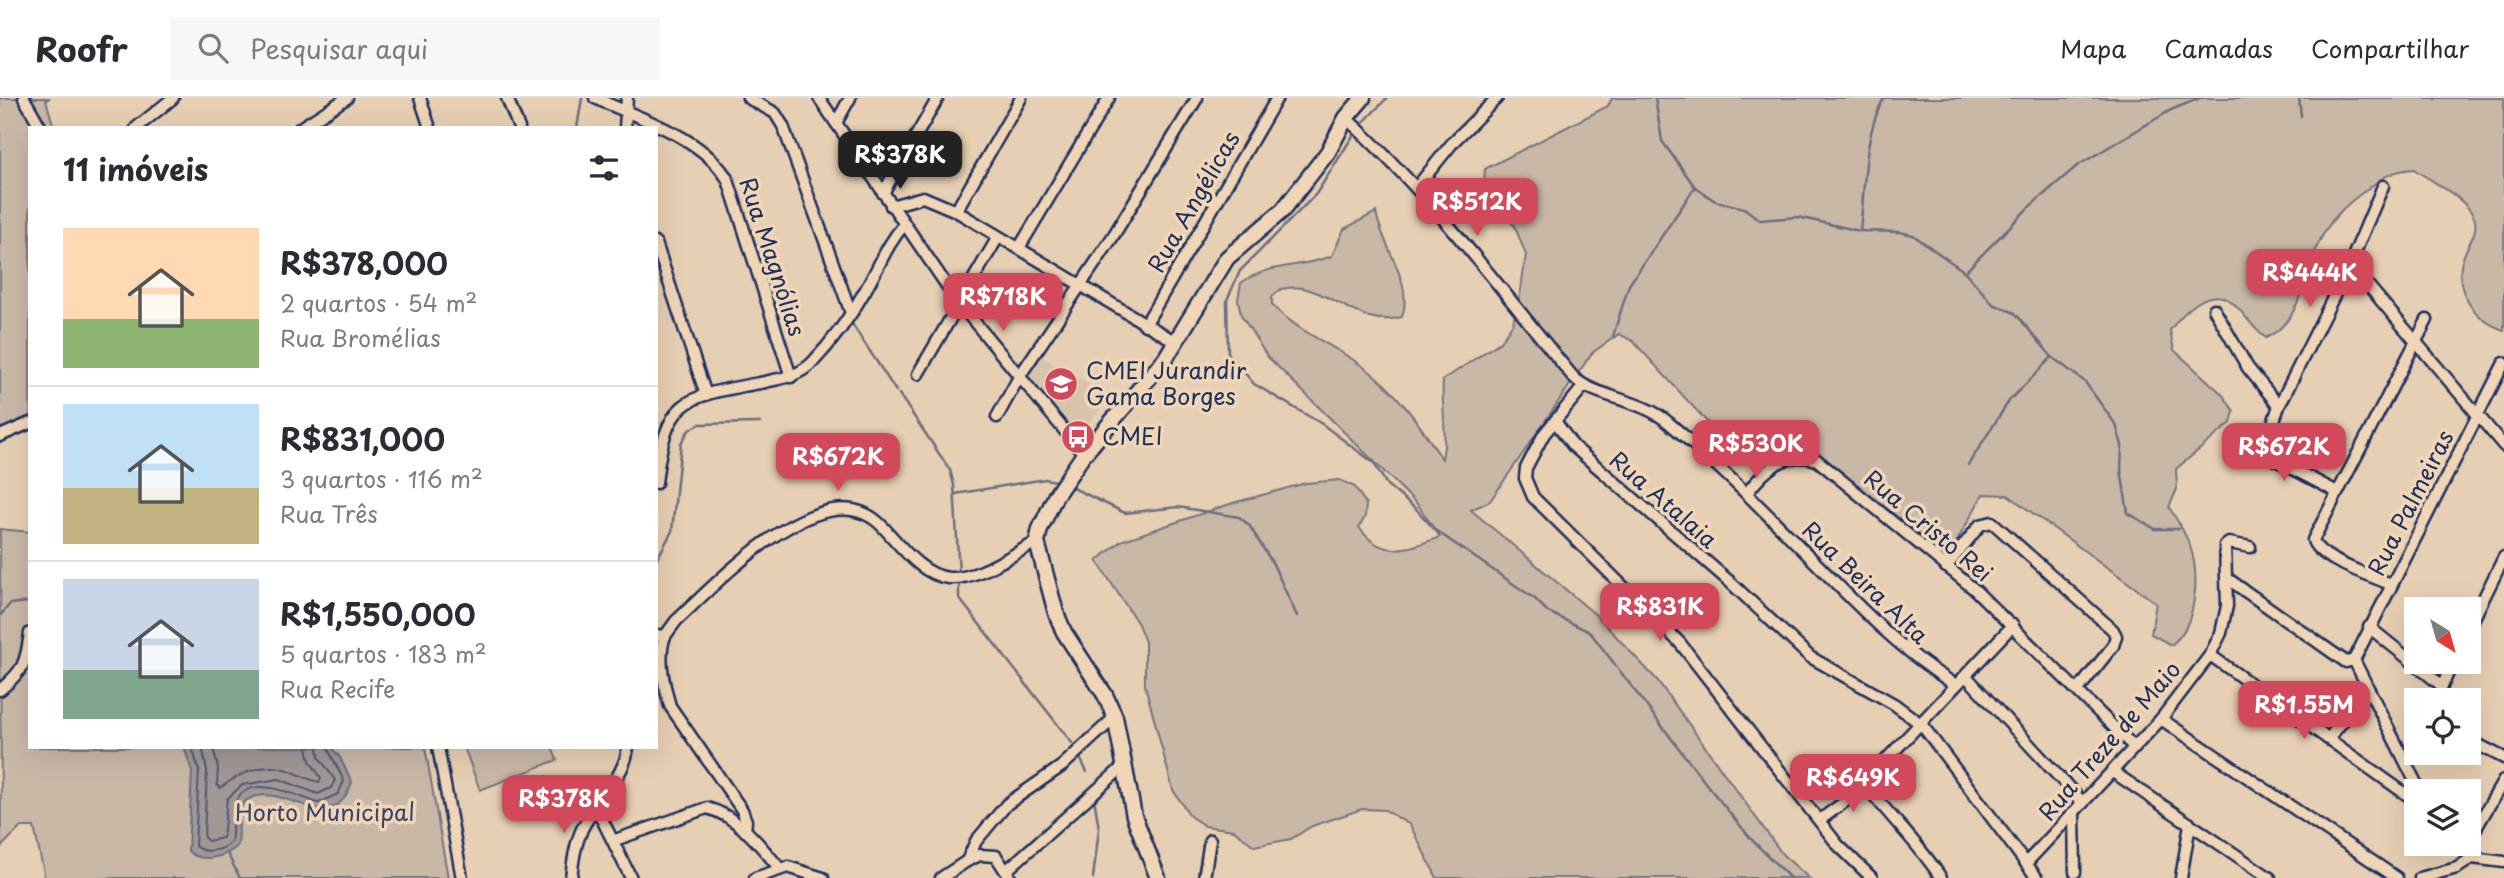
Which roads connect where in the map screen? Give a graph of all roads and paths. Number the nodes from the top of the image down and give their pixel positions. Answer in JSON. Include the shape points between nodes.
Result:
{"nodes":[{"id":1,"x":24,"y":98,"type":"edge"},
{"id":2,"x":173,"y":98,"type":"edge"},
{"id":3,"x":347,"y":98,"type":"edge"},
{"id":4,"x":420,"y":98,"type":"edge"},
{"id":5,"x":507,"y":98,"type":"edge"},
{"id":6,"x":595,"y":98,"type":"edge"},
{"id":7,"x":627,"y":98,"type":"edge"},
{"id":8,"x":748,"y":98,"type":"edge"},
{"id":9,"x":819,"y":98,"type":"edge"},
{"id":10,"x":850,"y":98,"type":"edge"},
{"id":11,"x":938,"y":98,"type":"edge"},
{"id":12,"x":1021,"y":98,"type":"edge"},
{"id":13,"x":1109,"y":98,"type":"edge"},
{"id":14,"x":1197,"y":98,"type":"edge"},
{"id":15,"x":1277,"y":98,"type":"edge"},
{"id":16,"x":1363,"y":98,"type":"edge"},
{"id":17,"x":1497,"y":98,"type":"edge"},
{"id":18,"x":764,"y":102,"type":"edge"},
{"id":19,"x":626,"y":113,"type":"junction"},
{"id":20,"x":1346,"y":118,"type":"junction"},
{"id":21,"x":836,"y":123,"type":"junction"},
{"id":22,"x":40,"y":126,"type":"edge"},
{"id":23,"x":138,"y":126,"type":"edge"},
{"id":24,"x":303,"y":126,"type":"edge"},
{"id":25,"x":429,"y":126,"type":"edge"},
{"id":26,"x":518,"y":126,"type":"edge"},
{"id":27,"x":625,"y":126,"type":"edge"},
{"id":28,"x":654,"y":126,"type":"edge"},
{"id":29,"x":658,"y":128,"type":"edge"},
{"id":30,"x":2383,"y":186,"type":"dead end"},
{"id":31,"x":1416,"y":188,"type":"junction"},
{"id":32,"x":883,"y":193,"type":"junction"},
{"id":33,"x":891,"y":206,"type":"junction"},
{"id":34,"x":956,"y":211,"type":"junction"},
{"id":35,"x":904,"y":225,"type":"junction"},
{"id":36,"x":998,"y":237,"type":"junction"},
{"id":37,"x":1019,"y":248,"type":"junction"},
{"id":38,"x":658,"y":249,"type":"edge"},
{"id":39,"x":2350,"y":264,"type":"junction"},
{"id":40,"x":1082,"y":284,"type":"junction"},
{"id":41,"x":958,"y":302,"type":"junction"},
{"id":42,"x":2214,"y":309,"type":"dead end"},
{"id":43,"x":850,"y":313,"type":"junction"},
{"id":44,"x":2427,"y":320,"type":"dead end"},
{"id":45,"x":1145,"y":325,"type":"junction"},
{"id":46,"x":2414,"y":341,"type":"junction"},
{"id":47,"x":1176,"y":342,"type":"junction"},
{"id":48,"x":2504,"y":363,"type":"edge"},
{"id":49,"x":918,"y":374,"type":"dead end"},
{"id":50,"x":791,"y":377,"type":"junction"},
{"id":51,"x":1019,"y":377,"type":"junction"},
{"id":52,"x":1584,"y":386,"type":"junction"},
{"id":53,"x":706,"y":395,"type":"junction"},
{"id":54,"x":2278,"y":406,"type":"junction"},
{"id":55,"x":2477,"y":415,"type":"junction"},
{"id":56,"x":997,"y":417,"type":"dead end"},
{"id":57,"x":1555,"y":421,"type":"junction"},
{"id":58,"x":28,"y":424,"type":"edge"},
{"id":59,"x":0,"y":436,"type":"edge"},
{"id":60,"x":2504,"y":446,"type":"edge"},
{"id":61,"x":1084,"y":454,"type":"junction"},
{"id":62,"x":658,"y":467,"type":"edge"},
{"id":63,"x":2337,"y":492,"type":"junction"},
{"id":64,"x":1747,"y":493,"type":"junction"},
{"id":65,"x":1037,"y":542,"type":"junction"},
{"id":66,"x":2250,"y":547,"type":"dead end"},
{"id":67,"x":2504,"y":557,"type":"edge"},
{"id":68,"x":1946,"y":567,"type":"junction"},
{"id":69,"x":2228,"y":579,"type":"junction"},
{"id":70,"x":2390,"y":584,"type":"junction"},
{"id":71,"x":2482,"y":602,"type":"edge"},
{"id":72,"x":2013,"y":625,"type":"junction"},
{"id":73,"x":2369,"y":627,"type":"junction"},
{"id":74,"x":661,"y":636,"type":"edge"},
{"id":75,"x":2210,"y":655,"type":"junction"},
{"id":76,"x":28,"y":657,"type":"edge"},
{"id":77,"x":2354,"y":660,"type":"junction"},
{"id":78,"x":2447,"y":674,"type":"edge"},
{"id":79,"x":1966,"y":676,"type":"junction"},
{"id":80,"x":1954,"y":684,"type":"junction"},
{"id":81,"x":2441,"y":685,"type":"junction"},
{"id":82,"x":2440,"y":688,"type":"edge"},
{"id":83,"x":0,"y":690,"type":"edge"},
{"id":84,"x":2078,"y":690,"type":"junction"},
{"id":85,"x":2369,"y":690,"type":"junction"},
{"id":86,"x":1115,"y":717,"type":"junction"},
{"id":87,"x":2161,"y":719,"type":"junction"},
{"id":88,"x":1922,"y":724,"type":"junction"},
{"id":89,"x":2328,"y":739,"type":"junction"},
{"id":90,"x":2481,"y":746,"type":"edge"},
{"id":91,"x":2135,"y":748,"type":"junction"},
{"id":92,"x":439,"y":749,"type":"edge"},
{"id":93,"x":628,"y":749,"type":"edge"},
{"id":94,"x":2504,"y":758,"type":"edge"},
{"id":95,"x":1125,"y":765,"type":"junction"},
{"id":96,"x":2113,"y":772,"type":"junction"},
{"id":97,"x":2414,"y":779,"type":"edge"},
{"id":98,"x":2504,"y":780,"type":"edge"},
{"id":99,"x":1864,"y":782,"type":"junction"},
{"id":100,"x":2404,"y":793,"type":"edge"},
{"id":101,"x":2084,"y":803,"type":"junction"},
{"id":102,"x":596,"y":807,"type":"junction"},
{"id":103,"x":2074,"y":814,"type":"junction"},
{"id":104,"x":2481,"y":817,"type":"edge"},
{"id":105,"x":1820,"y":820,"type":"junction"},
{"id":106,"x":2190,"y":824,"type":"junction"},
{"id":107,"x":745,"y":831,"type":"junction"},
{"id":108,"x":615,"y":840,"type":"junction"},
{"id":109,"x":1210,"y":840,"type":"dead end"},
{"id":110,"x":2472,"y":858,"type":"joint"},
{"id":111,"x":967,"y":861,"type":"junction"},
{"id":112,"x":2027,"y":862,"type":"junction"},
{"id":113,"x":2504,"y":862,"type":"edge"},
{"id":114,"x":780,"y":869,"type":"junction"},
{"id":115,"x":2075,"y":872,"type":"dead end"},
{"id":116,"x":1008,"y":874,"type":"edge"},
{"id":117,"x":462,"y":878,"type":"edge"},
{"id":118,"x":571,"y":878,"type":"edge"},
{"id":119,"x":631,"y":878,"type":"edge"},
{"id":120,"x":755,"y":878,"type":"edge"},
{"id":121,"x":823,"y":878,"type":"edge"},
{"id":122,"x":942,"y":878,"type":"edge"},
{"id":123,"x":1158,"y":878,"type":"edge"},
{"id":124,"x":1204,"y":878,"type":"edge"},
{"id":125,"x":1872,"y":878,"type":"edge"},
{"id":126,"x":1941,"y":878,"type":"edge"},
{"id":127,"x":2037,"y":878,"type":"edge"},
{"id":128,"x":2181,"y":878,"type":"edge"},
{"id":129,"x":2270,"y":878,"type":"edge"},
{"id":130,"x":2397,"y":878,"type":"edge"},
{"id":131,"x":2420,"y":878,"type":"edge"}],
"edges":[{"from":1,"to":22,"type":"street"},
{"from":2,"to":23,"type":"street"},
{"from":3,"to":24,"type":"street"},
{"from":4,"to":25,"type":"street"},
{"from":5,"to":26,"type":"street"},
{"from":6,"to":19,"type":"street","name":"Rua Magnólias"},
{"from":7,"to":19,"type":"street"},
{"from":8,"to":18,"type":"street"},
{"from":9,"to":21,"type":"street"},
{"from":10,"to":21,"type":"street"},
{"from":11,"to":32,"type":"street"},
{"from":12,"to":34,"type":"street"},
{"from":13,"to":37,"type":"street"},
{"from":14,"to":40,"type":"street"},
{"from":15,"to":45,"type":"street","name":"Rua Angélicas"},
{"from":16,"to":20,"type":"street"},
{"from":17,"to":31,"type":"street"},
{"from":18,"to":43,"type":"street","via":[[783,126]]},
{"from":19,"to":27,"type":"street"},
{"from":19,"to":28,"type":"street","name":"Rua Magnólias"},
{"from":20,"to":31,"type":"street"},
{"from":20,"to":47,"type":"street","via":[[1328,152],[1283,210],[1227,258]]},
{"from":21,"to":32,"type":"street"},
{"from":29,"to":50,"type":"street","name":"Rua Magnólias","via":[[690,143],[719,166],[728,180]]},
{"from":30,"to":39,"type":"street"},
{"from":31,"to":52,"type":"street"},
{"from":32,"to":33,"type":"street"},
{"from":33,"to":34,"type":"street","via":[[923,197]]},
{"from":33,"to":35,"type":"street"},
{"from":34,"to":36,"type":"street"},
{"from":35,"to":41,"type":"street"},
{"from":35,"to":43,"type":"street"},
{"from":36,"to":37,"type":"street"},
{"from":36,"to":41,"type":"street"},
{"from":37,"to":40,"type":"street"},
{"from":38,"to":53,"type":"street"},
{"from":39,"to":46,"type":"street"},
{"from":39,"to":54,"type":"street"},
{"from":40,"to":45,"type":"street"},
{"from":40,"to":51,"type":"street"},
{"from":41,"to":49,"type":"street"},
{"from":41,"to":51,"type":"street"},
{"from":42,"to":54,"type":"street","via":[[2248,368]]},
{"from":43,"to":50,"type":"street","via":[[811,363]]},
{"from":44,"to":46,"type":"street"},
{"from":45,"to":47,"type":"street"},
{"from":46,"to":55,"type":"street"},
{"from":46,"to":63,"type":"street"},
{"from":47,"to":61,"type":"street"},
{"from":48,"to":55,"type":"street","name":"Rua Palmeiras"},
{"from":50,"to":53,"type":"street"},
{"from":51,"to":56,"type":"street"},
{"from":51,"to":61,"type":"street"},
{"from":52,"to":57,"type":"street"},
{"from":52,"to":64,"type":"street","name":"Rua Beira Alta","via":[[1630,400],[1667,421]]},
{"from":53,"to":62,"type":"street","via":[[681,407],[668,422]]},
{"from":54,"to":63,"type":"street","via":[[2266,443],[2268,453]]},
{"from":55,"to":60,"type":"street"},
{"from":55,"to":70,"type":"street","name":"Rua Palmeiras"},
{"from":57,"to":88,"type":"street","name":"Rua Atalaia","via":[[1573,446],[1798,647]]},
{"from":57,"to":105,"type":"street","via":[[1527,468],[1525,478],[1533,497],[1681,643]]},
{"from":58,"to":59,"type":"street"},
{"from":61,"to":65,"type":"street","via":[[1050,506]]},
{"from":63,"to":70,"type":"street","via":[[2313,540],[2316,548]]},
{"from":64,"to":68,"type":"street","name":"Rua Cristo Rei","via":[[1764,470],[1780,461],[1802,456],[1817,460]]},
{"from":64,"to":80,"type":"street","name":"Rua Beira Alta","via":[[1887,636]]},
{"from":65,"to":74,"type":"street","via":[[976,572],[948,578],[920,565],[867,513],[841,508],[762,542]]},
{"from":65,"to":86,"type":"street","via":[[1063,632]]},
{"from":66,"to":69,"type":"street","name":"Rua Treze de Maio","via":[[2225,546]]},
{"from":67,"to":71,"type":"street"},
{"from":68,"to":72,"type":"street","name":"Rua Cristo Rei"},
{"from":68,"to":84,"type":"street","via":[[1980,524],[1992,522],[2113,630],[2113,646]]},
{"from":69,"to":75,"type":"street","name":"Rua Treze de Maio","via":[[2224,620]]},
{"from":69,"to":77,"type":"street","via":[[2346,662]]},
{"from":70,"to":73,"type":"street","name":"Rua Palmeiras"},
{"from":72,"to":79,"type":"street"},
{"from":72,"to":84,"type":"street","name":"Rua Cristo Rei"},
{"from":73,"to":77,"type":"street","name":"Rua Palmeiras"},
{"from":73,"to":81,"type":"street"},
{"from":74,"to":107,"type":"street","via":[[670,706],[742,810]]},
{"from":75,"to":87,"type":"street","name":"Rua Treze de Maio"},
{"from":75,"to":89,"type":"street"},
{"from":76,"to":83,"type":"street"},
{"from":77,"to":85,"type":"street"},
{"from":78,"to":81,"type":"street"},
{"from":79,"to":80,"type":"street"},
{"from":79,"to":101,"type":"street"},
{"from":80,"to":88,"type":"street"},
{"from":81,"to":82,"type":"street"},
{"from":84,"to":91,"type":"street","name":"Rua Cristo Rei"},
{"from":85,"to":89,"type":"street"},
{"from":85,"to":97,"type":"street"},
{"from":86,"to":95,"type":"street"},
{"from":86,"to":111,"type":"street","via":[[1062,766],[999,811]]},
{"from":87,"to":91,"type":"street","name":"Rua Treze de Maio"},
{"from":87,"to":130,"type":"street"},
{"from":88,"to":99,"type":"street"},
{"from":88,"to":112,"type":"street","name":"Rua Atalaia"},
{"from":89,"to":100,"type":"street"},
{"from":90,"to":94,"type":"street"},
{"from":91,"to":96,"type":"street","name":"Rua Treze de Maio"},
{"from":92,"to":117,"type":"street"},
{"from":93,"to":102,"type":"street","via":[[624,766]]},
{"from":95,"to":116,"type":"street"},
{"from":95,"to":123,"type":"street","via":[[1134,816]]},
{"from":96,"to":101,"type":"street","name":"Rua Treze de Maio"},
{"from":96,"to":106,"type":"street"},
{"from":98,"to":104,"type":"street"},
{"from":99,"to":105,"type":"street"},
{"from":99,"to":126,"type":"street"},
{"from":101,"to":103,"type":"street","name":"Rua Treze de Maio"},
{"from":102,"to":108,"type":"street"},
{"from":102,"to":118,"type":"street","via":[[573,854]]},
{"from":103,"to":112,"type":"street","name":"Rua Treze de Maio"},
{"from":103,"to":115,"type":"street"},
{"from":105,"to":125,"type":"street"},
{"from":106,"to":128,"type":"street"},
{"from":106,"to":129,"type":"street"},
{"from":107,"to":108,"type":"street","via":[[727,816],[707,808]]},
{"from":107,"to":114,"type":"street"},
{"from":108,"to":119,"type":"street"},
{"from":109,"to":124,"type":"street"},
{"from":110,"to":113,"type":"street"},
{"from":110,"to":131,"type":"street","via":[[2457,868]]},
{"from":111,"to":116,"type":"street","via":[[989,854],[1000,859]]},
{"from":111,"to":122,"type":"street"},
{"from":112,"to":127,"type":"street","name":"Rua Atalaia"},
{"from":114,"to":120,"type":"street"},
{"from":114,"to":121,"type":"street","via":[[794,867]]}]}
